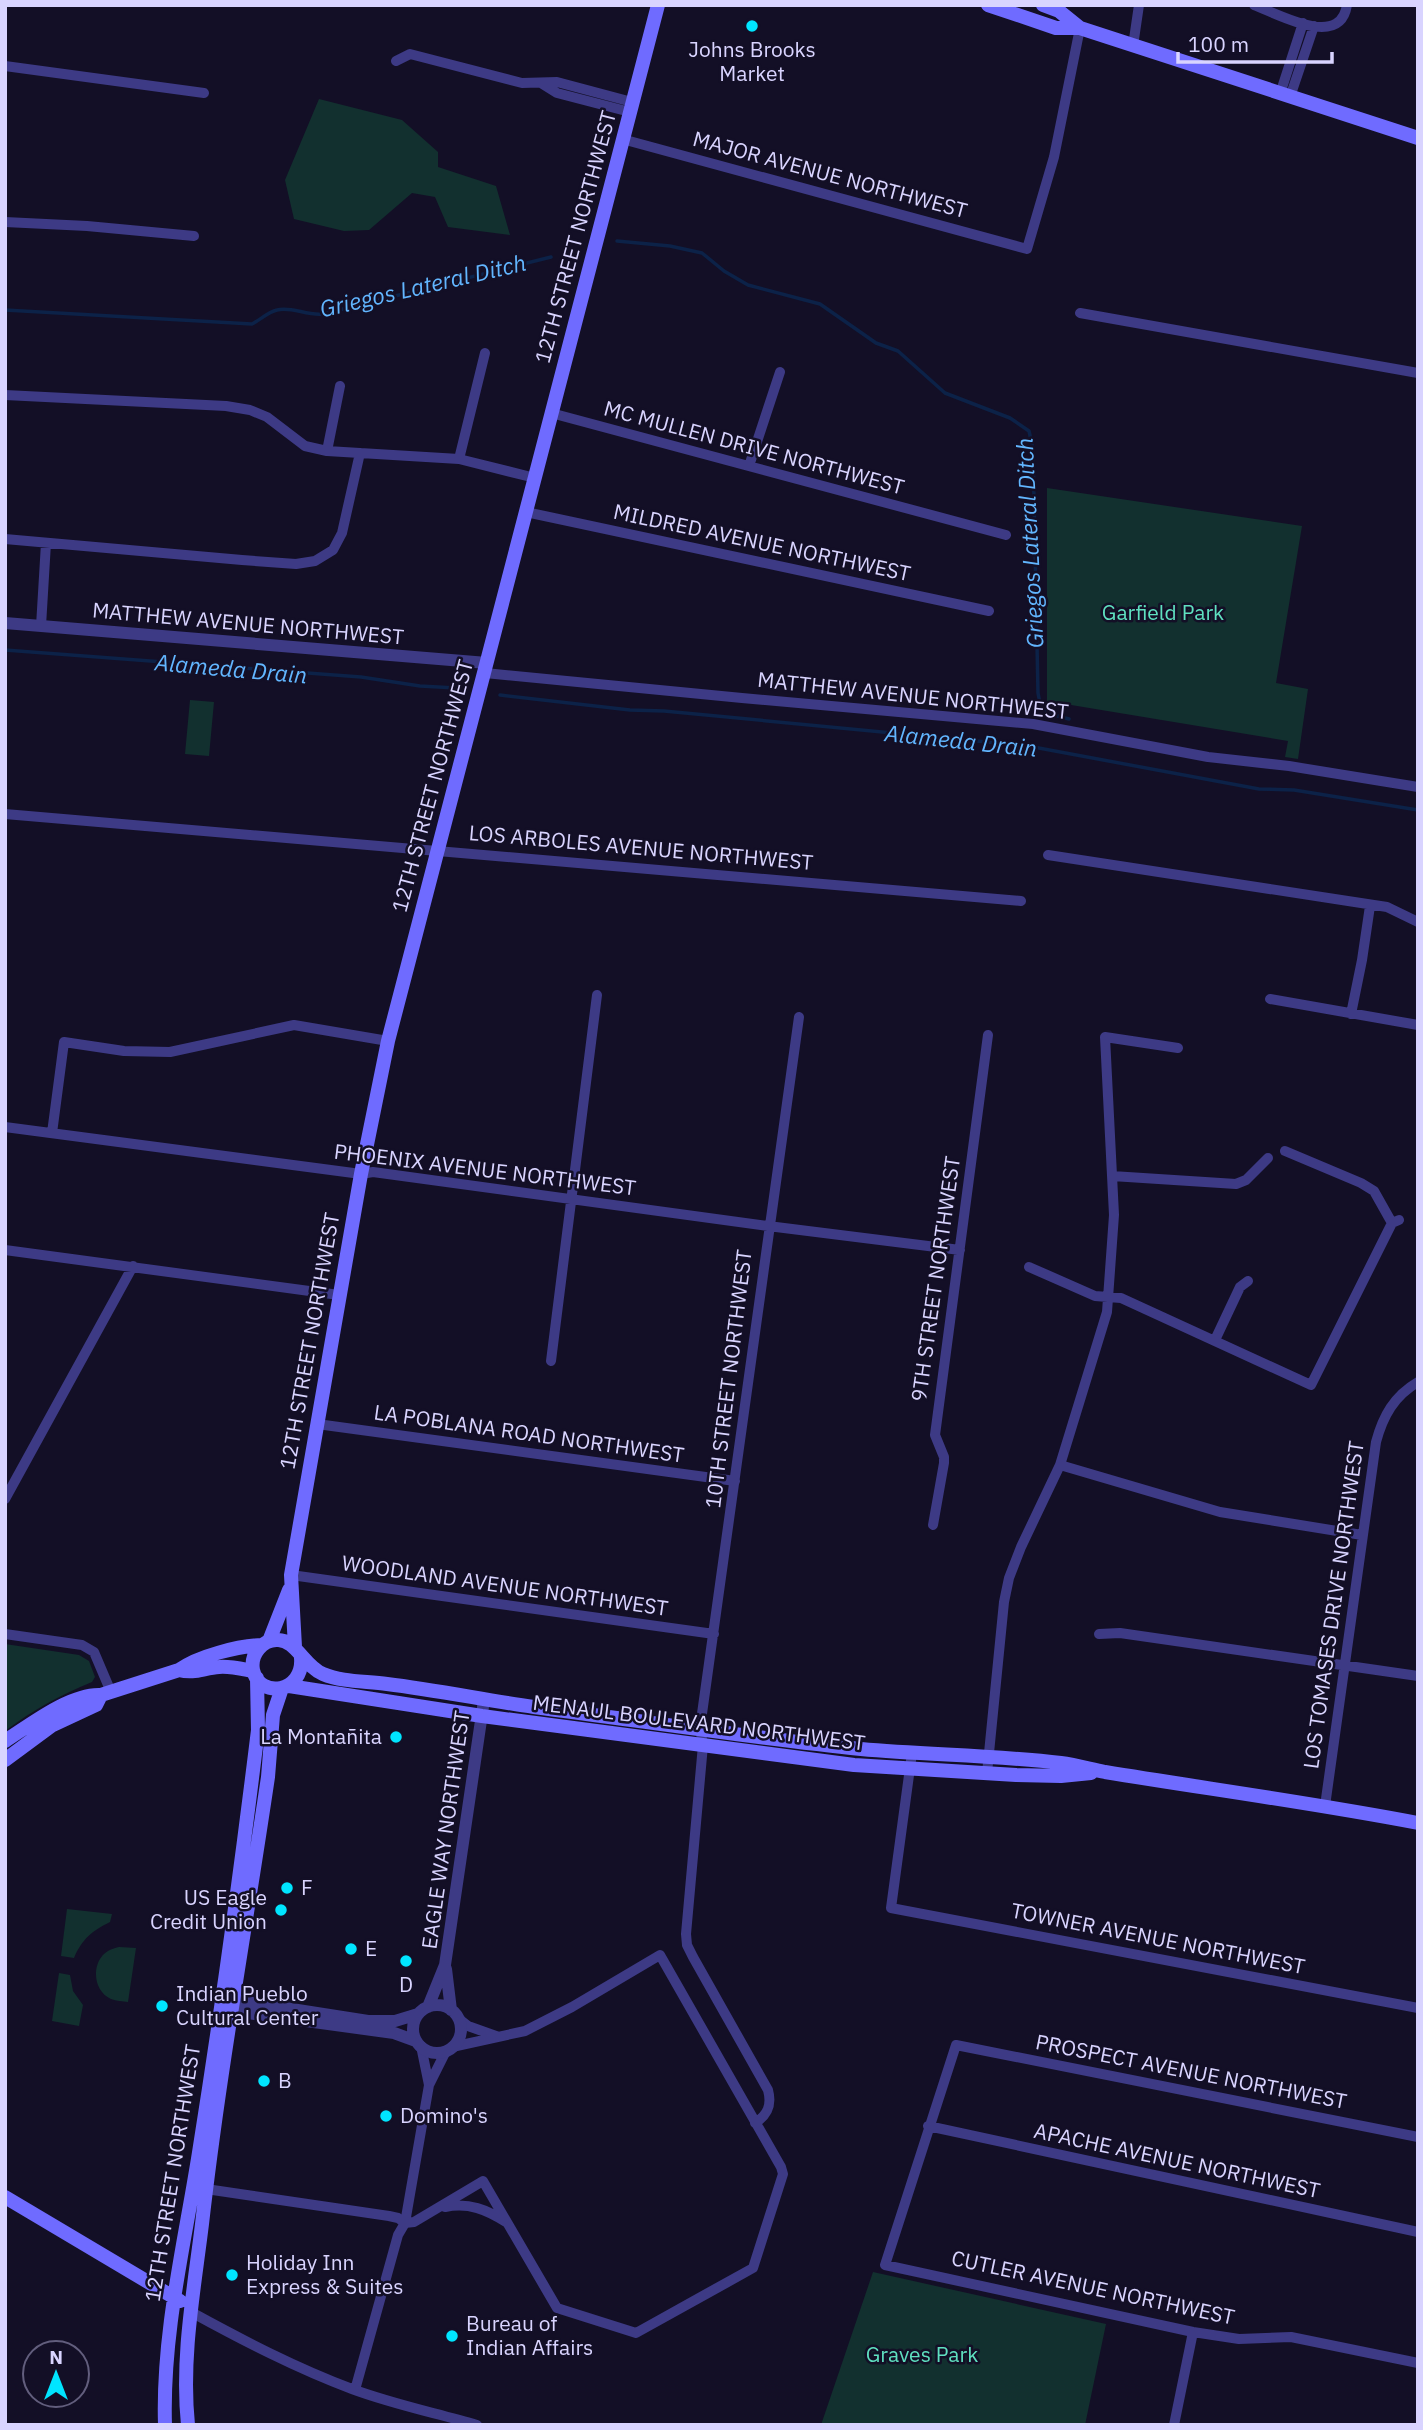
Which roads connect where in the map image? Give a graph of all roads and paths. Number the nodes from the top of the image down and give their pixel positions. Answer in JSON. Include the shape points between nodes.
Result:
{"nodes":[{"id":1,"x":658,"y":5,"type":"edge"},
{"id":2,"x":988,"y":5,"type":"edge"},
{"id":3,"x":1042,"y":5,"type":"edge"},
{"id":4,"x":1139,"y":5,"type":"edge"},
{"id":5,"x":1254,"y":5,"type":"edge"},
{"id":6,"x":1347,"y":5,"type":"edge"},
{"id":7,"x":1308,"y":25,"type":"junction"},
{"id":8,"x":1080,"y":28,"type":"junction"},
{"id":9,"x":1133,"y":46,"type":"junction"},
{"id":10,"x":396,"y":61,"type":"dead end"},
{"id":11,"x":5,"y":66,"type":"edge"},
{"id":12,"x":205,"y":93,"type":"dead end"},
{"id":13,"x":1285,"y":95,"type":"junction"},
{"id":14,"x":631,"y":107,"type":"junction"},
{"id":15,"x":1418,"y":138,"type":"edge"},
{"id":16,"x":622,"y":139,"type":"junction"},
{"id":17,"x":5,"y":222,"type":"edge"},
{"id":18,"x":194,"y":236,"type":"dead end"},
{"id":19,"x":1080,"y":313,"type":"dead end"},
{"id":20,"x":485,"y":353,"type":"dead end"},
{"id":21,"x":780,"y":372,"type":"dead end"},
{"id":22,"x":1418,"y":373,"type":"edge"},
{"id":23,"x":340,"y":386,"type":"dead end"},
{"id":24,"x":5,"y":395,"type":"edge"},
{"id":25,"x":551,"y":413,"type":"junction"},
{"id":26,"x":327,"y":451,"type":"junction"},
{"id":27,"x":360,"y":453,"type":"junction"},
{"id":28,"x":459,"y":459,"type":"junction"},
{"id":29,"x":748,"y":466,"type":"junction"},
{"id":30,"x":535,"y":478,"type":"junction"},
{"id":31,"x":527,"y":512,"type":"junction"},
{"id":32,"x":1006,"y":535,"type":"dead end"},
{"id":33,"x":5,"y":539,"type":"edge"},
{"id":34,"x":47,"y":543,"type":"junction"},
{"id":35,"x":989,"y":611,"type":"dead end"},
{"id":36,"x":5,"y":623,"type":"edge"},
{"id":37,"x":41,"y":626,"type":"junction"},
{"id":38,"x":486,"y":668,"type":"junction"},
{"id":39,"x":1418,"y":787,"type":"edge"},
{"id":40,"x":5,"y":814,"type":"edge"},
{"id":41,"x":438,"y":850,"type":"junction"},
{"id":42,"x":1048,"y":855,"type":"dead end"},
{"id":43,"x":1021,"y":901,"type":"dead end"},
{"id":44,"x":1370,"y":906,"type":"junction"},
{"id":45,"x":1418,"y":922,"type":"edge"},
{"id":46,"x":597,"y":995,"type":"dead end"},
{"id":47,"x":1270,"y":999,"type":"dead end"},
{"id":48,"x":1351,"y":1014,"type":"junction"},
{"id":49,"x":799,"y":1017,"type":"dead end"},
{"id":50,"x":1418,"y":1025,"type":"edge"},
{"id":51,"x":988,"y":1035,"type":"dead end"},
{"id":52,"x":388,"y":1041,"type":"junction"},
{"id":53,"x":1178,"y":1048,"type":"dead end"},
{"id":54,"x":5,"y":1127,"type":"edge"},
{"id":55,"x":52,"y":1133,"type":"junction"},
{"id":56,"x":1285,"y":1151,"type":"dead end"},
{"id":57,"x":1268,"y":1158,"type":"dead end"},
{"id":58,"x":360,"y":1174,"type":"junction"},
{"id":59,"x":1112,"y":1176,"type":"junction"},
{"id":60,"x":570,"y":1199,"type":"junction"},
{"id":61,"x":768,"y":1227,"type":"junction"},
{"id":62,"x":5,"y":1250,"type":"edge"},
{"id":63,"x":960,"y":1250,"type":"junction"},
{"id":64,"x":133,"y":1266,"type":"junction"},
{"id":65,"x":1029,"y":1267,"type":"dead end"},
{"id":66,"x":1248,"y":1281,"type":"dead end"},
{"id":67,"x":339,"y":1294,"type":"junction"},
{"id":68,"x":1109,"y":1296,"type":"junction"},
{"id":69,"x":1215,"y":1340,"type":"junction"},
{"id":70,"x":551,"y":1361,"type":"dead end"},
{"id":71,"x":1418,"y":1382,"type":"edge"},
{"id":72,"x":317,"y":1424,"type":"junction"},
{"id":73,"x":1060,"y":1465,"type":"junction"},
{"id":74,"x":735,"y":1481,"type":"junction"},
{"id":75,"x":5,"y":1499,"type":"edge"},
{"id":76,"x":933,"y":1525,"type":"dead end"},
{"id":77,"x":1362,"y":1535,"type":"junction"},
{"id":78,"x":291,"y":1581,"type":"junction"},
{"id":79,"x":5,"y":1634,"type":"edge"},
{"id":80,"x":714,"y":1634,"type":"junction"},
{"id":81,"x":1100,"y":1634,"type":"dead end"},
{"id":82,"x":266,"y":1643,"type":"junction"},
{"id":83,"x":298,"y":1652,"type":"junction"},
{"id":84,"x":1345,"y":1667,"type":"junction"},
{"id":85,"x":179,"y":1670,"type":"junction"},
{"id":86,"x":255,"y":1674,"type":"junction"},
{"id":87,"x":1418,"y":1676,"type":"edge"},
{"id":88,"x":286,"y":1687,"type":"junction"},
{"id":89,"x":106,"y":1693,"type":"junction"},
{"id":90,"x":484,"y":1700,"type":"junction"},
{"id":91,"x":482,"y":1716,"type":"junction"},
{"id":92,"x":700,"y":1728,"type":"junction"},
{"id":93,"x":5,"y":1741,"type":"edge"},
{"id":94,"x":703,"y":1745,"type":"junction"},
{"id":95,"x":912,"y":1753,"type":"junction"},
{"id":96,"x":989,"y":1758,"type":"junction"},
{"id":97,"x":5,"y":1760,"type":"edge"},
{"id":98,"x":910,"y":1769,"type":"junction"},
{"id":99,"x":1106,"y":1772,"type":"junction"},
{"id":100,"x":987,"y":1773,"type":"junction"},
{"id":101,"x":1325,"y":1806,"type":"junction"},
{"id":102,"x":1418,"y":1823,"type":"edge"},
{"id":103,"x":445,"y":1965,"type":"junction"},
{"id":104,"x":229,"y":2005,"type":"junction"},
{"id":105,"x":1418,"y":2008,"type":"edge"},
{"id":106,"x":423,"y":2010,"type":"junction"},
{"id":107,"x":455,"y":2015,"type":"junction"},
{"id":108,"x":500,"y":2037,"type":"junction"},
{"id":109,"x":418,"y":2043,"type":"junction"},
{"id":110,"x":449,"y":2049,"type":"junction"},
{"id":111,"x":429,"y":2085,"type":"junction"},
{"id":112,"x":755,"y":2123,"type":"junction"},
{"id":113,"x":928,"y":2126,"type":"junction"},
{"id":114,"x":1418,"y":2137,"type":"edge"},
{"id":115,"x":206,"y":2189,"type":"junction"},
{"id":116,"x":5,"y":2197,"type":"edge"},
{"id":117,"x":435,"y":2210,"type":"junction"},
{"id":118,"x":405,"y":2223,"type":"junction"},
{"id":119,"x":508,"y":2223,"type":"junction"},
{"id":120,"x":1418,"y":2232,"type":"edge"},
{"id":121,"x":174,"y":2296,"type":"junction"},
{"id":122,"x":191,"y":2312,"type":"junction"},
{"id":123,"x":1193,"y":2332,"type":"junction"},
{"id":124,"x":1418,"y":2363,"type":"edge"},
{"id":125,"x":355,"y":2390,"type":"junction"},
{"id":126,"x":165,"y":2425,"type":"edge"},
{"id":127,"x":188,"y":2425,"type":"edge"},
{"id":128,"x":477,"y":2425,"type":"edge"},
{"id":129,"x":1174,"y":2425,"type":"edge"}],
"edges":[{"from":1,"to":14,"type":"main road","name":"12TH STREET NORTHWEST"},
{"from":2,"to":8,"type":"main road","via":[[1056,28]]},
{"from":3,"to":8,"type":"main road","via":[[1059,11]]},
{"from":4,"to":9,"type":"street"},
{"from":5,"to":7,"type":"street"},
{"from":6,"to":7,"type":"street","via":[[1341,21],[1331,28]]},
{"from":7,"to":13,"type":"street"},
{"from":8,"to":9,"type":"main road"},
{"from":8,"to":16,"type":"street","name":"MAJOR AVENUE NORTHWEST","via":[[1054,157],[1027,249]]},
{"from":9,"to":13,"type":"main road"},
{"from":10,"to":14,"type":"street","via":[[410,54],[522,83],[540,83],[557,93]]},
{"from":11,"to":12,"type":"street"},
{"from":13,"to":15,"type":"main road"},
{"from":14,"to":16,"type":"main road","name":"12TH STREET NORTHWEST"},
{"from":16,"to":25,"type":"main road","name":"12TH STREET NORTHWEST"},
{"from":17,"to":18,"type":"street"},
{"from":19,"to":22,"type":"street"},
{"from":20,"to":28,"type":"street"},
{"from":21,"to":29,"type":"street"},
{"from":23,"to":26,"type":"street"},
{"from":24,"to":26,"type":"street","via":[[250,410],[267,416],[305,446]]},
{"from":25,"to":29,"type":"street","name":"MC MULLEN DRIVE NORTHWEST"},
{"from":25,"to":30,"type":"main road","name":"12TH STREET NORTHWEST"},
{"from":26,"to":27,"type":"street"},
{"from":27,"to":28,"type":"street"},
{"from":27,"to":34,"type":"street","via":[[342,533],[333,550],[315,561],[242,561]]},
{"from":28,"to":30,"type":"street"},
{"from":29,"to":32,"type":"street","name":"MC MULLEN DRIVE NORTHWEST"},
{"from":30,"to":31,"type":"main road","name":"12TH STREET NORTHWEST"},
{"from":31,"to":35,"type":"street","name":"MILDRED AVENUE NORTHWEST"},
{"from":31,"to":38,"type":"main road","name":"12TH STREET NORTHWEST"},
{"from":33,"to":34,"type":"street"},
{"from":34,"to":37,"type":"street"},
{"from":36,"to":37,"type":"street","name":"MATTHEW AVENUE NORTHWEST"},
{"from":37,"to":38,"type":"street","name":"MATTHEW AVENUE NORTHWEST"},
{"from":38,"to":39,"type":"street","name":"MATTHEW AVENUE NORTHWEST","via":[[728,697],[1033,724],[1208,757]]},
{"from":38,"to":41,"type":"main road","name":"12TH STREET NORTHWEST"},
{"from":40,"to":41,"type":"street","name":"LOS ARBOLES AVENUE NORTHWEST"},
{"from":41,"to":43,"type":"street","name":"LOS ARBOLES AVENUE NORTHWEST"},
{"from":41,"to":52,"type":"main road","name":"12TH STREET NORTHWEST"},
{"from":42,"to":44,"type":"street"},
{"from":44,"to":45,"type":"street","via":[[1388,907]]},
{"from":44,"to":48,"type":"street"},
{"from":46,"to":60,"type":"street"},
{"from":47,"to":48,"type":"street"},
{"from":48,"to":50,"type":"street"},
{"from":49,"to":61,"type":"street","name":"10TH STREET NORTHWEST"},
{"from":51,"to":63,"type":"street","name":"9TH STREET NORTHWEST"},
{"from":52,"to":55,"type":"street","via":[[294,1025],[170,1052],[64,1042]]},
{"from":52,"to":58,"type":"main road","name":"12TH STREET NORTHWEST"},
{"from":53,"to":59,"type":"street","via":[[1105,1037]]},
{"from":54,"to":55,"type":"street","name":"PHOENIX AVENUE NORTHWEST"},
{"from":55,"to":58,"type":"street","name":"PHOENIX AVENUE NORTHWEST"},
{"from":56,"to":69,"type":"street","via":[[1362,1183],[1374,1191],[1395,1221],[1311,1385]]},
{"from":57,"to":59,"type":"street","via":[[1236,1184]]},
{"from":58,"to":60,"type":"street","name":"PHOENIX AVENUE NORTHWEST","via":[[373,1172]]},
{"from":58,"to":67,"type":"main road","name":"12TH STREET NORTHWEST"},
{"from":59,"to":68,"type":"street"},
{"from":60,"to":61,"type":"street","name":"PHOENIX AVENUE NORTHWEST"},
{"from":60,"to":70,"type":"street"},
{"from":61,"to":63,"type":"street","name":"PHOENIX AVENUE NORTHWEST"},
{"from":61,"to":74,"type":"street","name":"10TH STREET NORTHWEST"},
{"from":62,"to":64,"type":"street"},
{"from":63,"to":76,"type":"street","name":"9TH STREET NORTHWEST","via":[[935,1436],[944,1463]]},
{"from":64,"to":67,"type":"street"},
{"from":64,"to":75,"type":"street"},
{"from":65,"to":68,"type":"street","via":[[1095,1296]]},
{"from":66,"to":69,"type":"street","via":[[1240,1287]]},
{"from":67,"to":72,"type":"main road","name":"12TH STREET NORTHWEST"},
{"from":68,"to":69,"type":"street"},
{"from":68,"to":73,"type":"street"},
{"from":71,"to":77,"type":"street","name":"LOS TOMASES DRIVE NORTHWEST","via":[[1391,1405],[1382,1422]]},
{"from":72,"to":74,"type":"street","name":"LA POBLANA ROAD NORTHWEST"},
{"from":72,"to":78,"type":"main road","name":"12TH STREET NORTHWEST"},
{"from":73,"to":77,"type":"street","via":[[1220,1512]]},
{"from":73,"to":96,"type":"street","via":[[1009,1578]]},
{"from":74,"to":80,"type":"street","name":"10TH STREET NORTHWEST"},
{"from":77,"to":84,"type":"street","name":"LOS TOMASES DRIVE NORTHWEST"},
{"from":78,"to":80,"type":"street","name":"WOODLAND AVENUE NORTHWEST"},
{"from":78,"to":82,"type":"main road","name":"12TH STREET NORTHWEST"},
{"from":78,"to":83,"type":"main road","name":"12TH STREET NORTHWEST"},
{"from":79,"to":89,"type":"street","via":[[82,1645],[94,1652]]},
{"from":80,"to":92,"type":"street","name":"10TH STREET NORTHWEST"},
{"from":81,"to":84,"type":"street","via":[[1120,1633]]},
{"from":82,"to":83,"type":"main road","via":[[285,1641]]},
{"from":82,"to":85,"type":"main road","via":[[246,1645]]},
{"from":82,"to":86,"type":"main road","via":[[253,1658]]},
{"from":83,"to":88,"type":"main road","via":[[300,1674]]},
{"from":83,"to":90,"type":"main road","name":"MENAUL BOULEVARD NORTHWEST","via":[[322,1674],[333,1677]]},
{"from":84,"to":87,"type":"street"},
{"from":84,"to":101,"type":"street","name":"LOS TOMASES DRIVE NORTHWEST"},
{"from":85,"to":86,"type":"main road","via":[[191,1674],[229,1667]]},
{"from":85,"to":89,"type":"main road"},
{"from":86,"to":88,"type":"main road","via":[[266,1686]]},
{"from":86,"to":104,"type":"main road","name":"12TH STREET NORTHWEST","via":[[258,1730]]},
{"from":88,"to":91,"type":"main road","name":"MENAUL BOULEVARD NORTHWEST"},
{"from":88,"to":104,"type":"main road","name":"12TH STREET NORTHWEST","via":[[273,1715],[268,1777]]},
{"from":89,"to":93,"type":"main road","via":[[88,1694]]},
{"from":89,"to":97,"type":"main road","via":[[96,1705],[51,1726]]},
{"from":90,"to":91,"type":"street","name":"EAGLE WAY NORTHWEST"},
{"from":90,"to":92,"type":"main road","name":"MENAUL BOULEVARD NORTHWEST"},
{"from":91,"to":94,"type":"main road","name":"MENAUL BOULEVARD NORTHWEST"},
{"from":91,"to":103,"type":"street","name":"EAGLE WAY NORTHWEST"},
{"from":92,"to":94,"type":"street","name":"10TH STREET NORTHWEST"},
{"from":92,"to":95,"type":"main road","name":"MENAUL BOULEVARD NORTHWEST"},
{"from":94,"to":98,"type":"main road","name":"MENAUL BOULEVARD NORTHWEST"},
{"from":94,"to":112,"type":"street","name":"10TH STREET NORTHWEST","via":[[687,1945],[768,2090],[768,2111]]},
{"from":95,"to":96,"type":"main road","name":"MENAUL BOULEVARD NORTHWEST"},
{"from":95,"to":98,"type":"street"},
{"from":96,"to":99,"type":"main road","name":"MENAUL BOULEVARD NORTHWEST","via":[[1062,1763]]},
{"from":96,"to":100,"type":"street"},
{"from":98,"to":100,"type":"main road","name":"MENAUL BOULEVARD NORTHWEST"},
{"from":98,"to":105,"type":"street","name":"TOWNER AVENUE NORTHWEST","via":[[891,1908]]},
{"from":99,"to":100,"type":"main road","name":"MENAUL BOULEVARD NORTHWEST","via":[[1061,1776]]},
{"from":99,"to":101,"type":"main road","name":"MENAUL BOULEVARD NORTHWEST"},
{"from":101,"to":102,"type":"main road","name":"MENAUL BOULEVARD NORTHWEST"},
{"from":103,"to":106,"type":"street","name":"EAGLE WAY NORTHWEST"},
{"from":103,"to":107,"type":"street","name":"EAGLE WAY NORTHWEST"},
{"from":104,"to":106,"type":"street","via":[[368,2021],[395,2021]]},
{"from":104,"to":109,"type":"street","via":[[394,2032]]},
{"from":104,"to":115,"type":"main road","name":"12TH STREET NORTHWEST"},
{"from":104,"to":121,"type":"main road","name":"12TH STREET NORTHWEST"},
{"from":106,"to":107,"type":"street","via":[[444,2006]]},
{"from":106,"to":109,"type":"street","via":[[413,2027]]},
{"from":107,"to":108,"type":"street","via":[[468,2026]]},
{"from":107,"to":110,"type":"street","via":[[460,2034]]},
{"from":108,"to":110,"type":"street"},
{"from":108,"to":112,"type":"street","via":[[537,2025],[660,1955]]},
{"from":109,"to":110,"type":"street","via":[[433,2052]]},
{"from":109,"to":111,"type":"street"},
{"from":110,"to":111,"type":"street"},
{"from":111,"to":118,"type":"street"},
{"from":112,"to":119,"type":"street","via":[[783,2174],[756,2264],[636,2333],[557,2308]]},
{"from":113,"to":114,"type":"street","name":"PROSPECT AVENUE NORTHWEST","via":[[956,2045]]},
{"from":113,"to":120,"type":"street","name":"APACHE AVENUE NORTHWEST"},
{"from":113,"to":123,"type":"street","name":"CUTLER AVENUE NORTHWEST","via":[[885,2265]]},
{"from":115,"to":118,"type":"street","via":[[389,2216]]},
{"from":115,"to":122,"type":"main road","name":"12TH STREET NORTHWEST"},
{"from":116,"to":121,"type":"main road"},
{"from":117,"to":118,"type":"street"},
{"from":117,"to":119,"type":"street","via":[[467,2205]]},
{"from":117,"to":119,"type":"street","via":[[483,2180]]},
{"from":118,"to":125,"type":"street"},
{"from":121,"to":122,"type":"main road"},
{"from":121,"to":126,"type":"main road","name":"12TH STREET NORTHWEST"},
{"from":122,"to":125,"type":"street","via":[[261,2351]]},
{"from":122,"to":127,"type":"main road","name":"12TH STREET NORTHWEST","via":[[185,2381]]},
{"from":123,"to":124,"type":"street","name":"CUTLER AVENUE NORTHWEST","via":[[1239,2339],[1291,2337]]},
{"from":123,"to":129,"type":"street"},
{"from":125,"to":128,"type":"street"}]}
